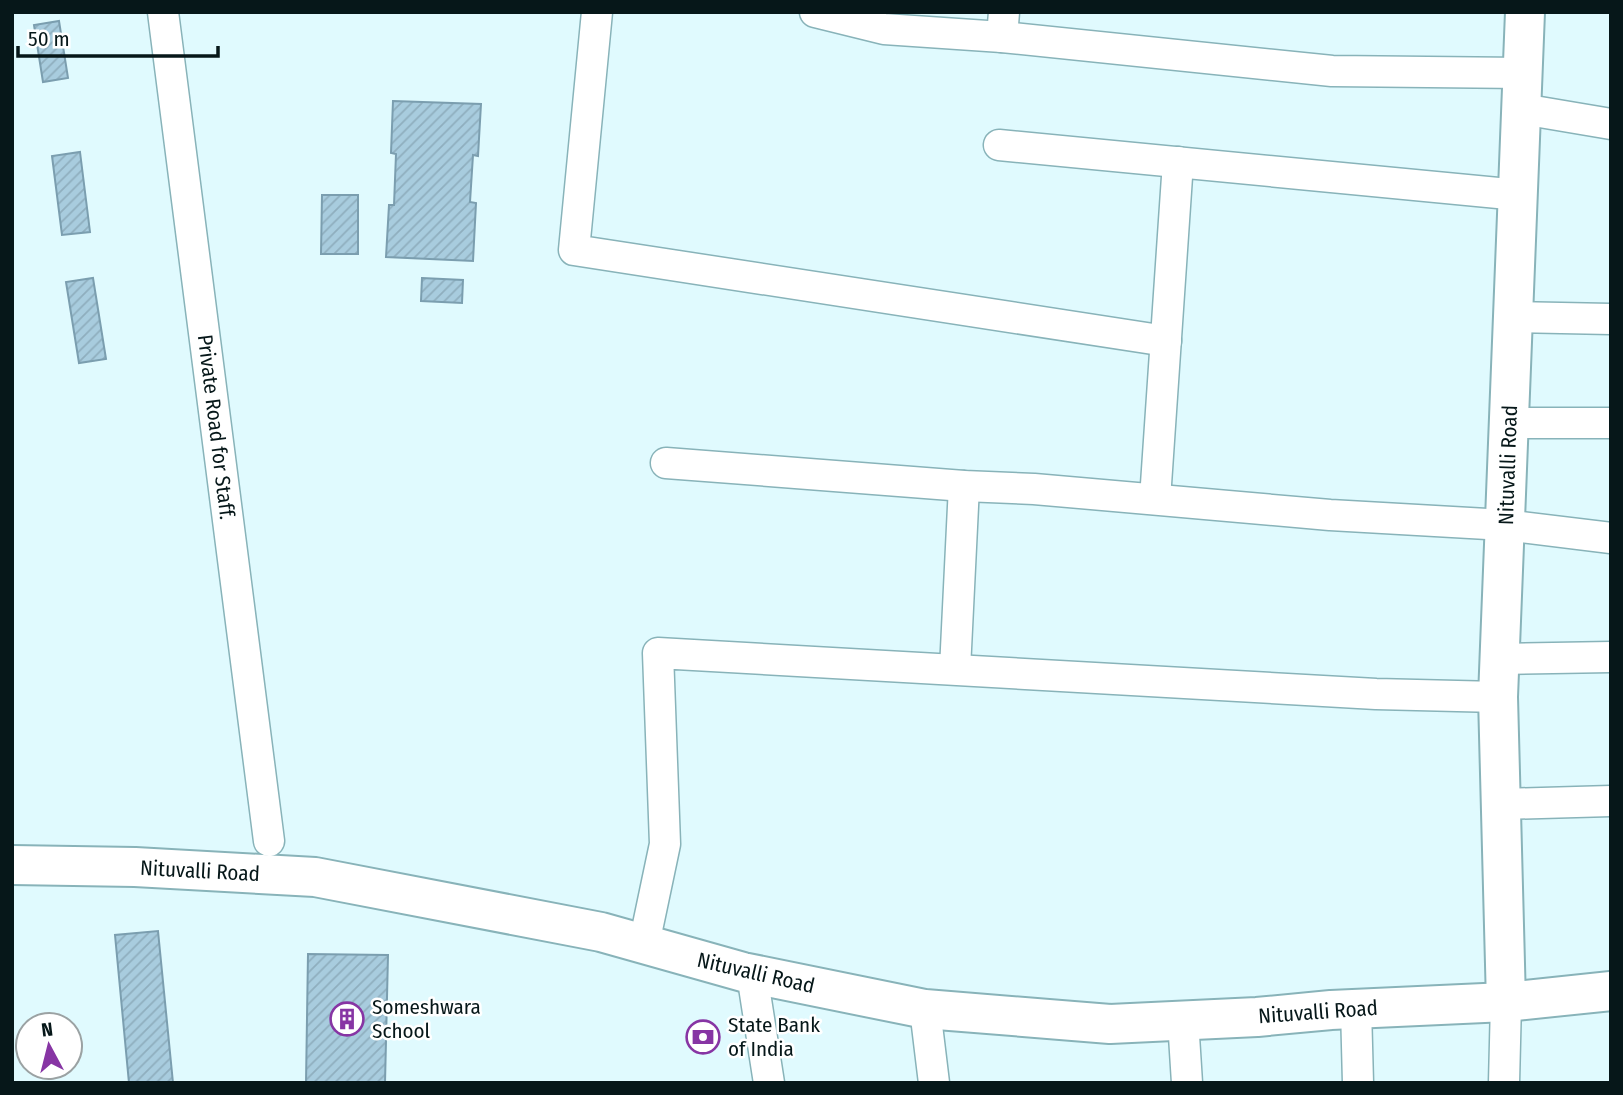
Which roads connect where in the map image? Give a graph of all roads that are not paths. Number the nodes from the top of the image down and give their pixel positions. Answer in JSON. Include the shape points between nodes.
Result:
{"nodes":[{"id":1,"x":163,"y":12,"type":"edge"},
{"id":2,"x":597,"y":12,"type":"edge"},
{"id":3,"x":816,"y":12,"type":"edge"},
{"id":4,"x":1525,"y":12,"type":"edge"},
{"id":5,"x":1003,"y":25,"type":"edge"},
{"id":6,"x":1522,"y":91,"type":"junction"},
{"id":7,"x":1611,"y":124,"type":"edge"},
{"id":8,"x":999,"y":145,"type":"dead end"},
{"id":9,"x":1178,"y":162,"type":"junction"},
{"id":10,"x":1519,"y":195,"type":"junction"},
{"id":11,"x":1514,"y":317,"type":"junction"},
{"id":12,"x":1611,"y":319,"type":"edge"},
{"id":13,"x":1166,"y":341,"type":"junction"},
{"id":14,"x":1510,"y":423,"type":"junction"},
{"id":15,"x":1611,"y":423,"type":"edge"},
{"id":16,"x":666,"y":463,"type":"dead end"},
{"id":17,"x":964,"y":486,"type":"junction"},
{"id":18,"x":1155,"y":499,"type":"junction"},
{"id":19,"x":1505,"y":525,"type":"junction"},
{"id":20,"x":1611,"y":538,"type":"edge"},
{"id":21,"x":1611,"y":657,"type":"edge"},
{"id":22,"x":1500,"y":659,"type":"junction"},
{"id":23,"x":955,"y":669,"type":"junction"},
{"id":24,"x":1498,"y":697,"type":"junction"},
{"id":25,"x":1611,"y":801,"type":"edge"},
{"id":26,"x":1503,"y":804,"type":"junction"},
{"id":27,"x":269,"y":841,"type":"dead end"},
{"id":28,"x":12,"y":865,"type":"edge"},
{"id":29,"x":644,"y":944,"type":"junction"},
{"id":30,"x":752,"y":974,"type":"junction"},
{"id":31,"x":1611,"y":991,"type":"edge"},
{"id":32,"x":1506,"y":1002,"type":"junction"},
{"id":33,"x":925,"y":1009,"type":"junction"},
{"id":34,"x":1356,"y":1009,"type":"junction"},
{"id":35,"x":1183,"y":1020,"type":"junction"},
{"id":36,"x":769,"y":1083,"type":"edge"},
{"id":37,"x":934,"y":1083,"type":"edge"},
{"id":38,"x":1187,"y":1083,"type":"edge"},
{"id":39,"x":1358,"y":1083,"type":"edge"},
{"id":40,"x":1504,"y":1083,"type":"edge"}],
"edges":[{"from":1,"to":27,"type":"street","name":"Private Road for Staff."},
{"from":2,"to":13,"type":"street","via":[[574,250]]},
{"from":3,"to":5,"type":"street","via":[[884,29]]},
{"from":4,"to":6,"type":"street","name":"Nituvalli Road"},
{"from":5,"to":6,"type":"street","via":[[1332,71]]},
{"from":6,"to":7,"type":"street"},
{"from":6,"to":10,"type":"street","name":"Nituvalli Road"},
{"from":8,"to":9,"type":"street"},
{"from":9,"to":10,"type":"street"},
{"from":9,"to":13,"type":"street"},
{"from":10,"to":11,"type":"street","name":"Nituvalli Road"},
{"from":11,"to":12,"type":"street"},
{"from":11,"to":14,"type":"street","name":"Nituvalli Road"},
{"from":13,"to":18,"type":"street"},
{"from":14,"to":15,"type":"street"},
{"from":14,"to":19,"type":"street","name":"Nituvalli Road"},
{"from":16,"to":17,"type":"street"},
{"from":17,"to":18,"type":"street"},
{"from":17,"to":23,"type":"street"},
{"from":18,"to":19,"type":"street"},
{"from":19,"to":20,"type":"street"},
{"from":19,"to":22,"type":"street","name":"Nituvalli Road"},
{"from":21,"to":22,"type":"street"},
{"from":22,"to":24,"type":"street","name":"Nituvalli Road"},
{"from":23,"to":24,"type":"street"},
{"from":23,"to":29,"type":"street","via":[[658,653],[665,844]]},
{"from":24,"to":26,"type":"street","name":"Nituvalli Road"},
{"from":25,"to":26,"type":"street"},
{"from":26,"to":32,"type":"street","name":"Nituvalli Road"},
{"from":28,"to":29,"type":"street","name":"Nituvalli Road","via":[[315,877]]},
{"from":29,"to":30,"type":"street","name":"Nituvalli Road"},
{"from":30,"to":33,"type":"street","name":"Nituvalli Road"},
{"from":30,"to":36,"type":"street"},
{"from":31,"to":32,"type":"street","name":"Nituvalli Road"},
{"from":32,"to":34,"type":"street","name":"Nituvalli Road"},
{"from":32,"to":40,"type":"street"},
{"from":33,"to":35,"type":"street","name":"Nituvalli Road","via":[[1111,1024]]},
{"from":33,"to":37,"type":"street"},
{"from":34,"to":35,"type":"street","name":"Nituvalli Road"},
{"from":34,"to":39,"type":"street"},
{"from":35,"to":38,"type":"street"}]}
